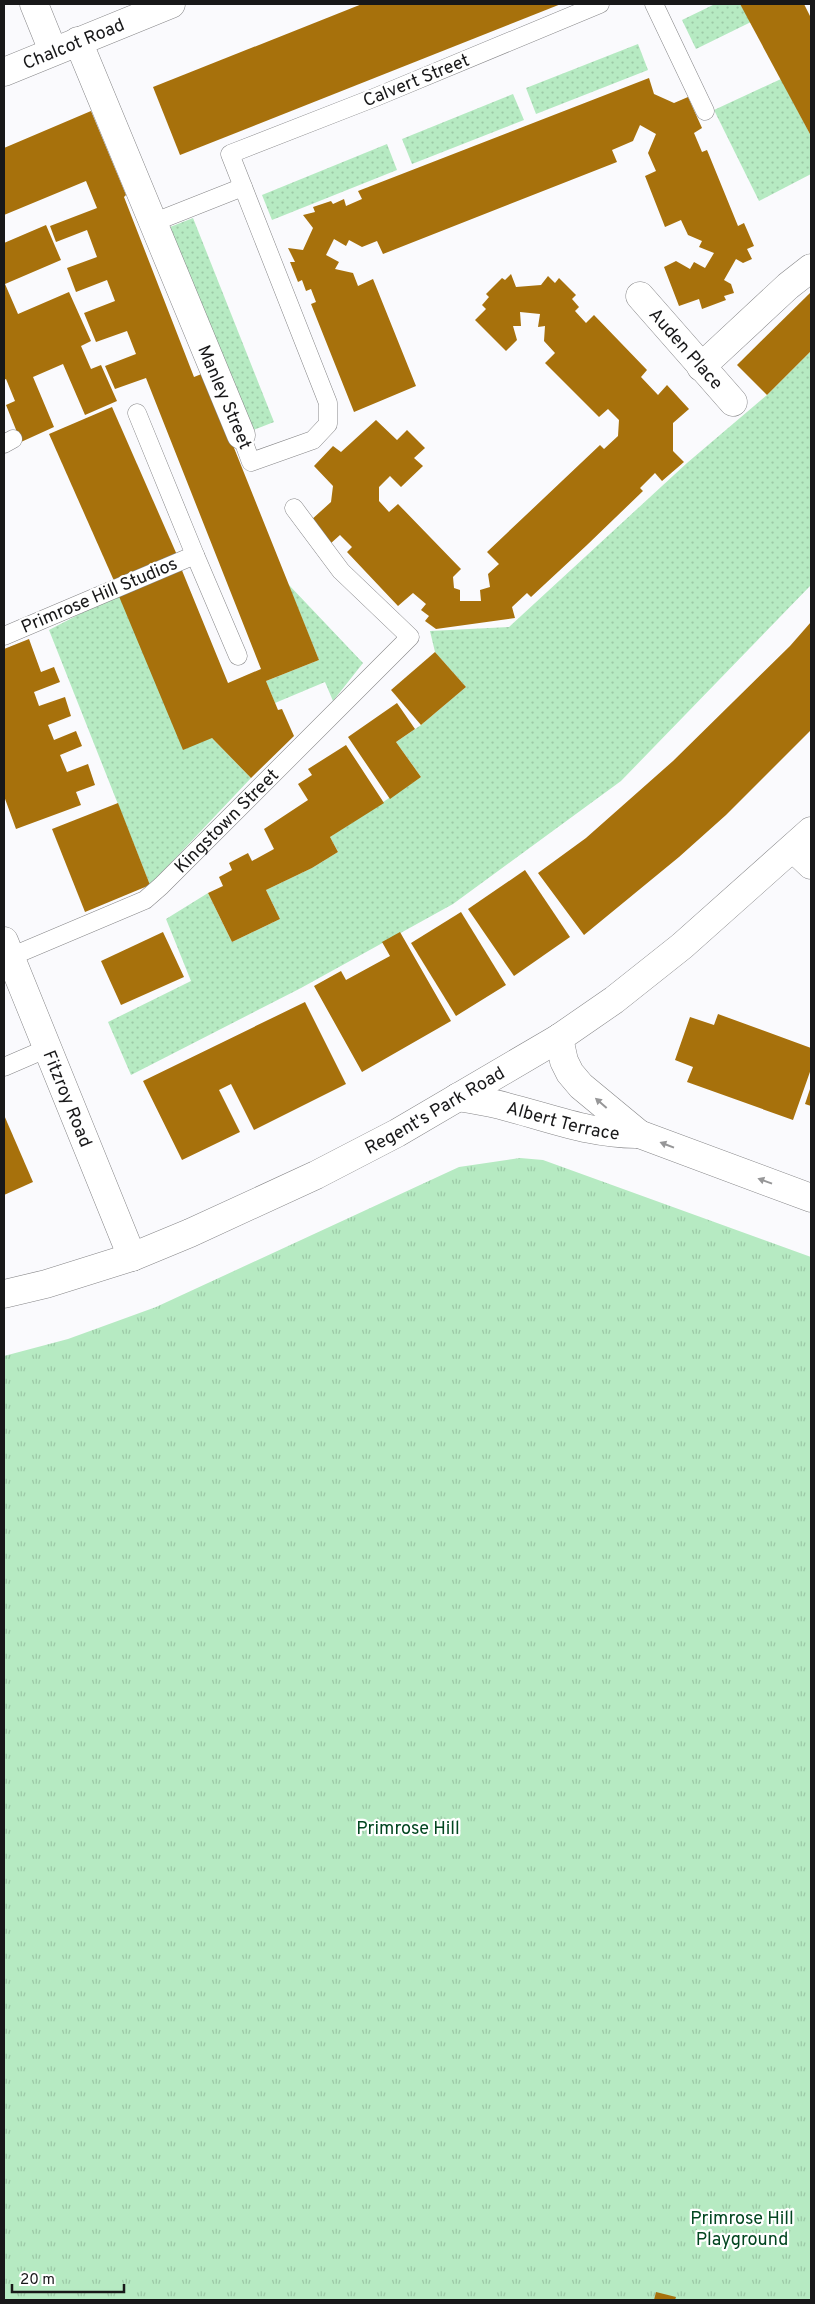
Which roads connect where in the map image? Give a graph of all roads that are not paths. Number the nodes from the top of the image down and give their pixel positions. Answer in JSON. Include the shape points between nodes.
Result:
{"nodes":[{"id":1,"x":34,"y":4,"type":"edge"},
{"id":2,"x":172,"y":4,"type":"edge"},
{"id":3,"x":600,"y":4,"type":"edge"},
{"id":4,"x":654,"y":4,"type":"edge"},
{"id":5,"x":66,"y":46,"type":"junction"},
{"id":6,"x":4,"y":72,"type":"edge"},
{"id":7,"x":705,"y":111,"type":"dead end"},
{"id":8,"x":230,"y":154,"type":"joint"},
{"id":9,"x":243,"y":187,"type":"junction"},
{"id":10,"x":152,"y":224,"type":"junction"},
{"id":11,"x":811,"y":268,"type":"edge"},
{"id":12,"x":640,"y":296,"type":"dead end"},
{"id":13,"x":701,"y":368,"type":"junction"},
{"id":14,"x":733,"y":402,"type":"dead end"},
{"id":15,"x":137,"y":412,"type":"dead end"},
{"id":16,"x":241,"y":435,"type":"joint"},
{"id":17,"x":294,"y":508,"type":"dead end"},
{"id":18,"x":195,"y":554,"type":"junction"},
{"id":19,"x":4,"y":636,"type":"edge"},
{"id":20,"x":238,"y":656,"type":"dead end"},
{"id":21,"x":805,"y":848,"type":"edge"},
{"id":22,"x":7,"y":949,"type":"edge"},
{"id":23,"x":560,"y":1038,"type":"junction"},
{"id":24,"x":48,"y":1048,"type":"junction"},
{"id":25,"x":4,"y":1067,"type":"edge"},
{"id":26,"x":458,"y":1097,"type":"junction"},
{"id":27,"x":639,"y":1134,"type":"junction"},
{"id":28,"x":811,"y":1198,"type":"edge"},
{"id":29,"x":132,"y":1257,"type":"junction"},
{"id":30,"x":4,"y":1294,"type":"edge"}],
"edges":[{"from":1,"to":5,"type":"street","name":"Manley Street"},
{"from":2,"to":5,"type":"street","name":"Chalcot Road"},
{"from":3,"to":8,"type":"lane","name":"Calvert Street"},
{"from":4,"to":7,"type":"lane"},
{"from":5,"to":6,"type":"street","name":"Chalcot Road"},
{"from":5,"to":10,"type":"street","name":"Manley Street"},
{"from":8,"to":9,"type":"lane","name":"Manley Street"},
{"from":9,"to":10,"type":"lane"},
{"from":9,"to":16,"type":"lane","name":"Manley Street","via":[[328,403],[328,424],[313,440],[252,462]]},
{"from":10,"to":16,"type":"street","name":"Manley Street"},
{"from":11,"to":13,"type":"street"},
{"from":12,"to":13,"type":"street","name":"Auden Place"},
{"from":13,"to":14,"type":"street","name":"Auden Place"},
{"from":15,"to":18,"type":"lane","name":"Primrose Hill Studios"},
{"from":17,"to":22,"type":"lane","name":"Kingstown Street","via":[[341,571],[410,637],[145,900]]},
{"from":18,"to":19,"type":"lane","name":"Primrose Hill Studios"},
{"from":18,"to":20,"type":"lane","name":"Primrose Hill Studios"},
{"from":21,"to":23,"type":"street","name":"Regent's Park Road","via":[[614,1000]]},
{"from":22,"to":24,"type":"street","name":"Fitzroy Road"},
{"from":23,"to":26,"type":"street","name":"Regent's Park Road"},
{"from":27,"to":23,"type":"street","name":"Albert Terrace","one_way":true,"via":[[570,1073]]},
{"from":24,"to":25,"type":"lane"},
{"from":24,"to":29,"type":"street","name":"Fitzroy Road"},
{"from":26,"to":27,"type":"street","name":"Albert Terrace","via":[[618,1135]]},
{"from":26,"to":29,"type":"street","name":"Regent's Park Road","via":[[316,1175],[190,1234]]},
{"from":28,"to":27,"type":"street","name":"Albert Terrace","one_way":true},
{"from":29,"to":30,"type":"street","name":"Regent's Park Road"}]}
